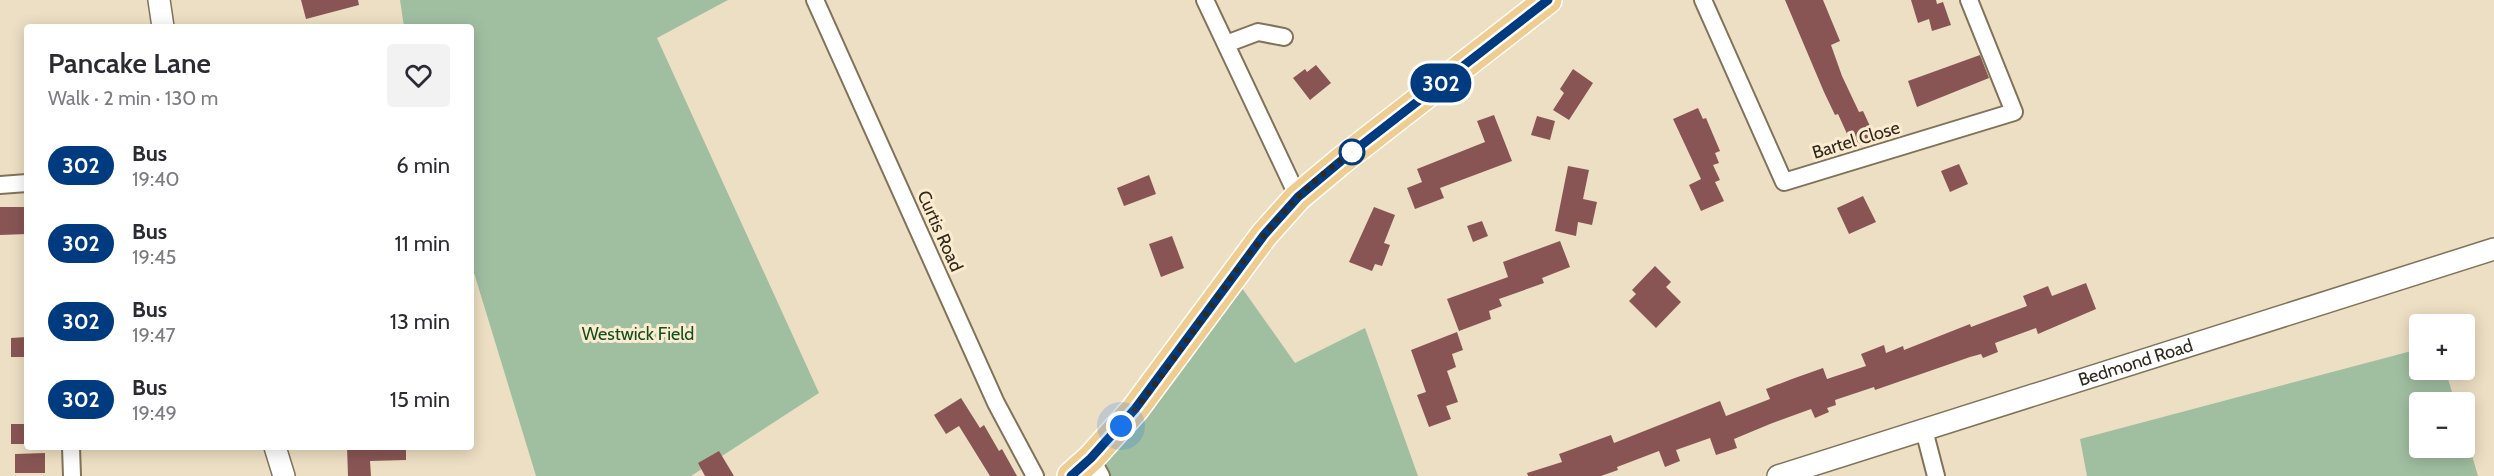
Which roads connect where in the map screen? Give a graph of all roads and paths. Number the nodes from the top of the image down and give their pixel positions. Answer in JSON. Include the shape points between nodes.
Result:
{"nodes":[{"id":1,"x":159,"y":0,"type":"edge"},
{"id":2,"x":815,"y":0,"type":"edge"},
{"id":3,"x":1205,"y":0,"type":"edge"},
{"id":4,"x":1548,"y":0,"type":"edge"},
{"id":5,"x":1703,"y":0,"type":"edge"},
{"id":6,"x":1969,"y":0,"type":"edge"},
{"id":7,"x":163,"y":24,"type":"edge"},
{"id":8,"x":1284,"y":37,"type":"dead end"},
{"id":9,"x":1226,"y":44,"type":"junction"},
{"id":10,"x":24,"y":183,"type":"edge"},
{"id":11,"x":0,"y":185,"type":"edge"},
{"id":12,"x":1298,"y":197,"type":"junction"},
{"id":13,"x":2494,"y":249,"type":"edge"},
{"id":14,"x":1924,"y":430,"type":"junction"},
{"id":15,"x":71,"y":450,"type":"edge"},
{"id":16,"x":276,"y":450,"type":"edge"},
{"id":17,"x":1096,"y":467,"type":"edge"},
{"id":18,"x":72,"y":476,"type":"edge"},
{"id":19,"x":284,"y":476,"type":"edge"},
{"id":20,"x":1035,"y":476,"type":"edge"},
{"id":21,"x":1071,"y":476,"type":"edge"},
{"id":22,"x":1778,"y":476,"type":"edge"},
{"id":23,"x":1936,"y":476,"type":"edge"}],
"edges":[{"from":1,"to":7,"type":"street"},
{"from":2,"to":20,"type":"street","name":"Curtis Road","via":[[996,403]]},
{"from":3,"to":9,"type":"street"},
{"from":4,"to":12,"type":"main road"},
{"from":5,"to":6,"type":"street","name":"Bartel Close","via":[[1784,182],[2014,112]]},
{"from":8,"to":9,"type":"street","via":[[1258,32]]},
{"from":9,"to":12,"type":"street"},
{"from":10,"to":11,"type":"street"},
{"from":12,"to":17,"type":"main road","via":[[1264,235]]},
{"from":13,"to":14,"type":"street","name":"Bedmond Road"},
{"from":14,"to":22,"type":"street","name":"Bedmond Road"},
{"from":14,"to":23,"type":"street"},
{"from":15,"to":18,"type":"street"},
{"from":16,"to":19,"type":"street"},
{"from":17,"to":21,"type":"main road"}]}
